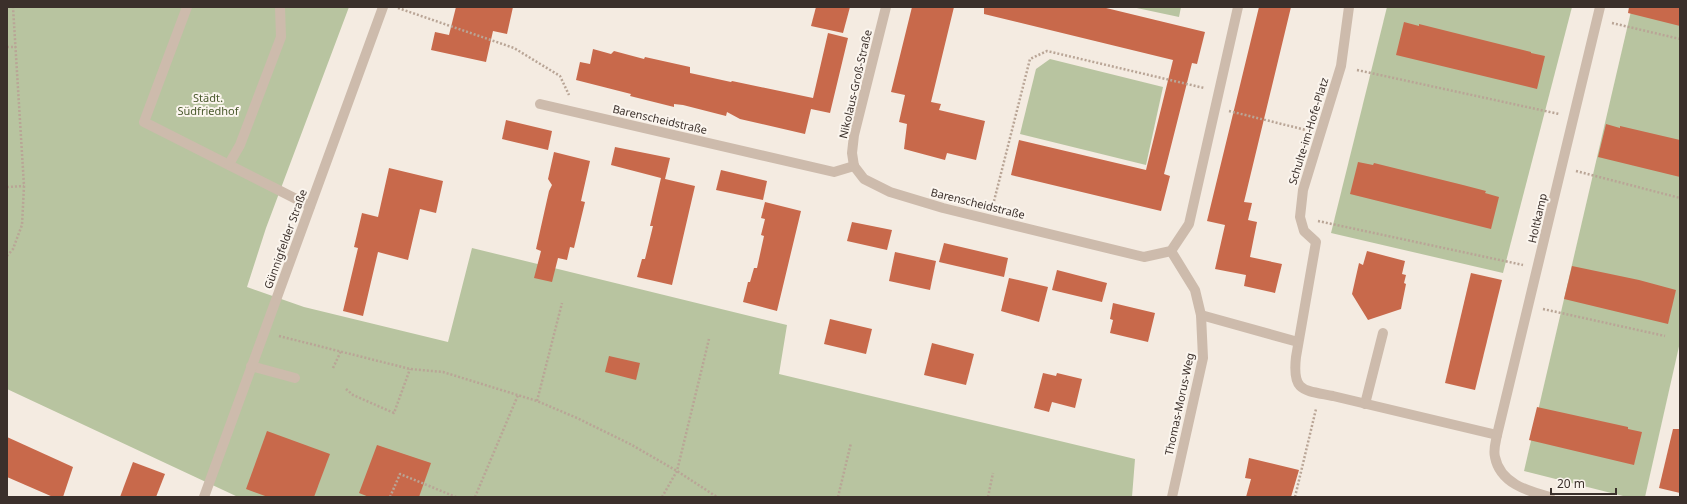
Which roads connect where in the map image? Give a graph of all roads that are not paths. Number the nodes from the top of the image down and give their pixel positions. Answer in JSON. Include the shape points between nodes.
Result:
{"nodes":[{"id":1,"x":187,"y":7,"type":"edge"},
{"id":2,"x":280,"y":7,"type":"edge"},
{"id":3,"x":383,"y":7,"type":"edge"},
{"id":4,"x":886,"y":7,"type":"edge"},
{"id":5,"x":1238,"y":7,"type":"edge"},
{"id":6,"x":1350,"y":7,"type":"edge"},
{"id":7,"x":1600,"y":7,"type":"edge"},
{"id":8,"x":540,"y":104,"type":"dead end"},
{"id":9,"x":229,"y":164,"type":"junction"},
{"id":10,"x":854,"y":166,"type":"junction"},
{"id":11,"x":310,"y":206,"type":"junction"},
{"id":12,"x":1171,"y":250,"type":"junction"},
{"id":13,"x":1201,"y":314,"type":"junction"},
{"id":14,"x":1383,"y":333,"type":"dead end"},
{"id":15,"x":1298,"y":342,"type":"junction"},
{"id":16,"x":251,"y":366,"type":"junction"},
{"id":17,"x":295,"y":378,"type":"dead end"},
{"id":18,"x":1365,"y":404,"type":"junction"},
{"id":19,"x":1497,"y":435,"type":"junction"},
{"id":20,"x":204,"y":497,"type":"edge"},
{"id":21,"x":1172,"y":497,"type":"edge"},
{"id":22,"x":1550,"y":497,"type":"edge"}],
"edges":[{"from":1,"to":9,"type":"street","via":[[144,122]]},
{"from":2,"to":9,"type":"street","via":[[281,37],[240,145]]},
{"from":3,"to":11,"type":"street","name":"Günnigfelder Straße"},
{"from":4,"to":10,"type":"street","name":"Nikolaus-Groß-Straße","via":[[854,135]]},
{"from":5,"to":12,"type":"street","via":[[1189,224]]},
{"from":6,"to":15,"type":"street","name":"Schulte-im-Hofe-Platz","via":[[1341,66],[1303,190],[1300,217],[1304,231],[1316,242]]},
{"from":7,"to":19,"type":"street","name":"Holtkamp"},
{"from":8,"to":10,"type":"street","name":"Barenscheidstraße","via":[[834,172]]},
{"from":9,"to":11,"type":"street"},
{"from":10,"to":12,"type":"street","name":"Barenscheidstraße","via":[[864,179],[890,192],[943,208],[1144,256]]},
{"from":11,"to":16,"type":"street","name":"Günnigfelder Straße"},
{"from":12,"to":13,"type":"street","name":"Thomas-Morus-Weg","via":[[1195,290]]},
{"from":13,"to":15,"type":"street"},
{"from":13,"to":21,"type":"street","name":"Thomas-Morus-Weg","via":[[1203,358]]},
{"from":14,"to":18,"type":"street"},
{"from":15,"to":18,"type":"street","via":[[1294,374],[1297,383],[1308,391]]},
{"from":16,"to":17,"type":"street"},
{"from":16,"to":20,"type":"street","name":"Günnigfelder Straße"},
{"from":18,"to":19,"type":"street"},
{"from":19,"to":22,"type":"street","name":"Holtkamp","via":[[1494,455],[1499,468],[1508,479],[1532,492]]}]}
